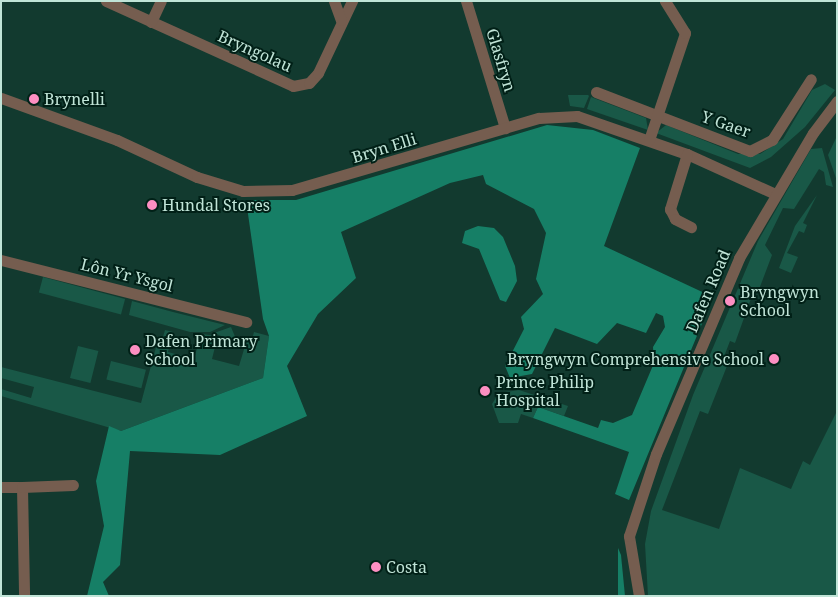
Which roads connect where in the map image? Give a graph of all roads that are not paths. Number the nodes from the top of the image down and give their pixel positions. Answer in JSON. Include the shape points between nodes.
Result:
{"nodes":[{"id":1,"x":106,"y":1,"type":"edge"},
{"id":2,"x":161,"y":1,"type":"edge"},
{"id":3,"x":334,"y":1,"type":"edge"},
{"id":4,"x":352,"y":1,"type":"edge"},
{"id":5,"x":466,"y":1,"type":"edge"},
{"id":6,"x":665,"y":1,"type":"edge"},
{"id":7,"x":341,"y":20,"type":"junction"},
{"id":8,"x":151,"y":22,"type":"junction"},
{"id":9,"x":811,"y":79,"type":"dead end"},
{"id":10,"x":596,"y":92,"type":"dead end"},
{"id":11,"x":1,"y":98,"type":"edge"},
{"id":12,"x":837,"y":102,"type":"edge"},
{"id":13,"x":657,"y":116,"type":"junction"},
{"id":14,"x":505,"y":128,"type":"junction"},
{"id":15,"x":649,"y":140,"type":"junction"},
{"id":16,"x":687,"y":154,"type":"junction"},
{"id":17,"x":775,"y":194,"type":"junction"},
{"id":18,"x":690,"y":227,"type":"dead end"},
{"id":19,"x":1,"y":260,"type":"edge"},
{"id":20,"x":246,"y":322,"type":"dead end"},
{"id":21,"x":73,"y":485,"type":"dead end"},
{"id":22,"x":1,"y":487,"type":"edge"},
{"id":23,"x":22,"y":487,"type":"junction"},
{"id":24,"x":24,"y":596,"type":"edge"},
{"id":25,"x":639,"y":596,"type":"edge"}],
"edges":[{"from":1,"to":8,"type":"street","name":"Bryngolau"},
{"from":2,"to":8,"type":"street"},
{"from":3,"to":7,"type":"street"},
{"from":4,"to":7,"type":"street","name":"Bryngolau"},
{"from":5,"to":14,"type":"street","name":"Glasfryn"},
{"from":6,"to":13,"type":"street","via":[[685,33]]},
{"from":7,"to":8,"type":"street","name":"Bryngolau","via":[[318,73],[309,83],[293,86]]},
{"from":9,"to":13,"type":"street","name":"Y Gaer","via":[[772,140],[750,151]]},
{"from":10,"to":13,"type":"street","name":"Y Gaer"},
{"from":11,"to":14,"type":"street","name":"Bryn Elli","via":[[117,140],[196,178],[243,191],[292,190],[339,179]]},
{"from":12,"to":17,"type":"street","name":"Dafen Road"},
{"from":13,"to":15,"type":"street"},
{"from":14,"to":15,"type":"street","name":"Bryn Elli","via":[[539,118],[577,116]]},
{"from":15,"to":16,"type":"street","name":"Bryn Elli"},
{"from":16,"to":17,"type":"street","name":"Bryn Elli"},
{"from":16,"to":18,"type":"street","via":[[670,209],[676,219]]},
{"from":17,"to":25,"type":"street","name":"Dafen Road","via":[[739,258],[656,454],[629,536]]},
{"from":19,"to":20,"type":"street","name":"Lôn Yr Ysgol"},
{"from":21,"to":23,"type":"street"},
{"from":22,"to":23,"type":"street"},
{"from":23,"to":24,"type":"street"}]}
